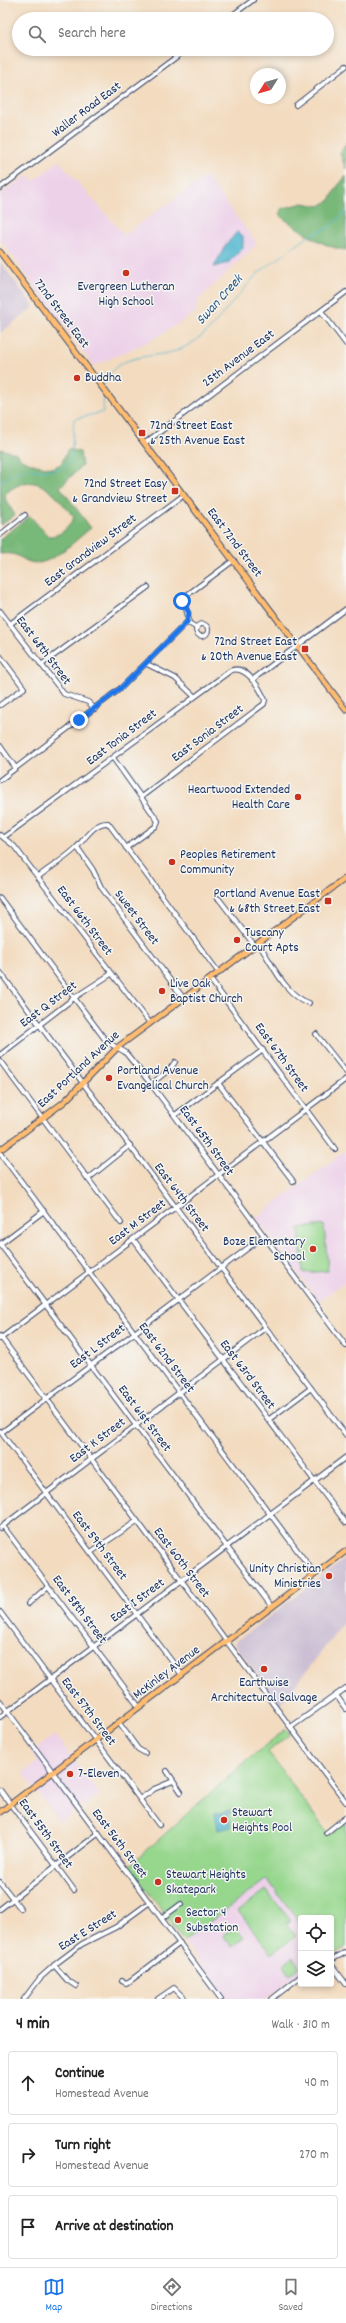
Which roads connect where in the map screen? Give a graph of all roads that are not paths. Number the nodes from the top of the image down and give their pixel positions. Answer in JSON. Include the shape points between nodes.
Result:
{"nodes":[{"id":1,"x":252,"y":0,"type":"edge"},
{"id":2,"x":236,"y":12,"type":"edge"},
{"id":3,"x":178,"y":56,"type":"edge"},
{"id":4,"x":346,"y":66,"type":"edge"},
{"id":5,"x":296,"y":105,"type":"dead end"},
{"id":6,"x":0,"y":188,"type":"edge"},
{"id":7,"x":0,"y":252,"type":"edge"},
{"id":8,"x":346,"y":292,"type":"edge"},
{"id":9,"x":321,"y":311,"type":"junction"},
{"id":10,"x":346,"y":344,"type":"edge"},
{"id":11,"x":104,"y":389,"type":"joint"},
{"id":12,"x":145,"y":443,"type":"junction"},
{"id":13,"x":184,"y":495,"type":"junction"},
{"id":14,"x":25,"y":515,"type":"dead end"},
{"id":15,"x":0,"y":535,"type":"edge"},
{"id":16,"x":234,"y":560,"type":"junction"},
{"id":17,"x":148,"y":587,"type":"dead end"},
{"id":18,"x":346,"y":609,"type":"edge"},
{"id":19,"x":0,"y":611,"type":"edge"},
{"id":20,"x":187,"y":622,"type":"junction"},
{"id":21,"x":10,"y":624,"type":"junction"},
{"id":22,"x":197,"y":628,"type":"dead end"},
{"id":23,"x":298,"y":646,"type":"junction"},
{"id":24,"x":0,"y":656,"type":"edge"},
{"id":25,"x":147,"y":664,"type":"junction"},
{"id":26,"x":41,"y":665,"type":"junction"},
{"id":27,"x":252,"y":680,"type":"junction"},
{"id":28,"x":194,"y":696,"type":"junction"},
{"id":29,"x":0,"y":705,"type":"edge"},
{"id":30,"x":95,"y":709,"type":"junction"},
{"id":31,"x":346,"y":710,"type":"edge"},
{"id":32,"x":0,"y":746,"type":"edge"},
{"id":33,"x":113,"y":758,"type":"junction"},
{"id":34,"x":15,"y":767,"type":"junction"},
{"id":35,"x":0,"y":780,"type":"edge"},
{"id":36,"x":141,"y":797,"type":"junction"},
{"id":37,"x":2,"y":836,"type":"edge"},
{"id":38,"x":77,"y":847,"type":"junction"},
{"id":39,"x":126,"y":848,"type":"junction"},
{"id":40,"x":38,"y":877,"type":"junction"},
{"id":41,"x":346,"y":878,"type":"edge"},
{"id":42,"x":0,"y":898,"type":"edge"},
{"id":43,"x":217,"y":898,"type":"dead end"},
{"id":44,"x":256,"y":944,"type":"junction"},
{"id":45,"x":0,"y":972,"type":"edge"},
{"id":46,"x":219,"y":973,"type":"junction"},
{"id":47,"x":111,"y":974,"type":"junction"},
{"id":48,"x":210,"y":979,"type":"junction"},
{"id":49,"x":74,"y":998,"type":"junction"},
{"id":50,"x":184,"y":999,"type":"junction"},
{"id":51,"x":309,"y":1003,"type":"dead end"},
{"id":52,"x":150,"y":1023,"type":"junction"},
{"id":53,"x":40,"y":1025,"type":"junction"},
{"id":54,"x":316,"y":1034,"type":"dead end"},
{"id":55,"x":118,"y":1047,"type":"junction"},
{"id":56,"x":263,"y":1050,"type":"junction"},
{"id":57,"x":0,"y":1055,"type":"edge"},
{"id":58,"x":0,"y":1061,"type":"edge"},
{"id":59,"x":175,"y":1062,"type":"dead end"},
{"id":60,"x":346,"y":1072,"type":"edge"},
{"id":61,"x":346,"y":1079,"type":"edge"},
{"id":62,"x":83,"y":1083,"type":"junction"},
{"id":63,"x":150,"y":1084,"type":"junction"},
{"id":64,"x":218,"y":1084,"type":"junction"},
{"id":65,"x":306,"y":1109,"type":"junction"},
{"id":66,"x":175,"y":1115,"type":"junction"},
{"id":67,"x":42,"y":1119,"type":"junction"},
{"id":68,"x":262,"y":1142,"type":"junction"},
{"id":69,"x":130,"y":1145,"type":"junction"},
{"id":70,"x":335,"y":1149,"type":"dead end"},
{"id":71,"x":0,"y":1152,"type":"edge"},
{"id":72,"x":218,"y":1175,"type":"junction"},
{"id":73,"x":88,"y":1179,"type":"junction"},
{"id":74,"x":293,"y":1181,"type":"dead end"},
{"id":75,"x":176,"y":1207,"type":"junction"},
{"id":76,"x":44,"y":1210,"type":"junction"},
{"id":77,"x":121,"y":1223,"type":"dead end"},
{"id":78,"x":264,"y":1236,"type":"junction"},
{"id":79,"x":133,"y":1239,"type":"junction"},
{"id":80,"x":0,"y":1244,"type":"edge"},
{"id":81,"x":220,"y":1267,"type":"junction"},
{"id":82,"x":89,"y":1272,"type":"junction"},
{"id":83,"x":178,"y":1299,"type":"junction"},
{"id":84,"x":47,"y":1305,"type":"junction"},
{"id":85,"x":265,"y":1328,"type":"junction"},
{"id":86,"x":135,"y":1332,"type":"junction"},
{"id":87,"x":1,"y":1338,"type":"edge"},
{"id":88,"x":346,"y":1346,"type":"edge"},
{"id":89,"x":223,"y":1360,"type":"junction"},
{"id":90,"x":92,"y":1364,"type":"junction"},
{"id":91,"x":311,"y":1388,"type":"junction"},
{"id":92,"x":179,"y":1392,"type":"junction"},
{"id":93,"x":46,"y":1398,"type":"junction"},
{"id":94,"x":268,"y":1420,"type":"junction"},
{"id":95,"x":136,"y":1425,"type":"junction"},
{"id":96,"x":1,"y":1431,"type":"edge"},
{"id":97,"x":346,"y":1435,"type":"edge"},
{"id":98,"x":346,"y":1457,"type":"edge"},
{"id":99,"x":91,"y":1458,"type":"junction"},
{"id":100,"x":314,"y":1481,"type":"junction"},
{"id":101,"x":47,"y":1492,"type":"junction"},
{"id":102,"x":270,"y":1514,"type":"junction"},
{"id":103,"x":137,"y":1521,"type":"junction"},
{"id":104,"x":346,"y":1523,"type":"edge"},
{"id":105,"x":2,"y":1527,"type":"edge"},
{"id":106,"x":227,"y":1546,"type":"junction"},
{"id":107,"x":346,"y":1551,"type":"edge"},
{"id":108,"x":91,"y":1552,"type":"junction"},
{"id":109,"x":315,"y":1574,"type":"junction"},
{"id":110,"x":182,"y":1580,"type":"junction"},
{"id":111,"x":48,"y":1586,"type":"junction"},
{"id":112,"x":28,"y":1604,"type":"dead end"},
{"id":113,"x":272,"y":1607,"type":"junction"},
{"id":114,"x":0,"y":1612,"type":"edge"},
{"id":115,"x":137,"y":1614,"type":"junction"},
{"id":116,"x":5,"y":1619,"type":"junction"},
{"id":117,"x":0,"y":1623,"type":"edge"},
{"id":118,"x":227,"y":1641,"type":"junction"},
{"id":119,"x":94,"y":1646,"type":"junction"},
{"id":120,"x":182,"y":1675,"type":"junction"},
{"id":121,"x":50,"y":1680,"type":"junction"},
{"id":122,"x":346,"y":1688,"type":"edge"},
{"id":123,"x":336,"y":1695,"type":"junction"},
{"id":124,"x":0,"y":1701,"type":"edge"},
{"id":125,"x":139,"y":1707,"type":"junction"},
{"id":126,"x":346,"y":1709,"type":"edge"},
{"id":127,"x":8,"y":1712,"type":"junction"},
{"id":128,"x":0,"y":1717,"type":"edge"},
{"id":129,"x":118,"y":1723,"type":"junction"},
{"id":130,"x":291,"y":1727,"type":"junction"},
{"id":131,"x":96,"y":1740,"type":"junction"},
{"id":132,"x":145,"y":1753,"type":"dead end"},
{"id":133,"x":167,"y":1771,"type":"dead end"},
{"id":134,"x":53,"y":1772,"type":"junction"},
{"id":135,"x":173,"y":1780,"type":"junction"},
{"id":136,"x":0,"y":1790,"type":"edge"},
{"id":137,"x":181,"y":1792,"type":"dead end"},
{"id":138,"x":140,"y":1799,"type":"junction"},
{"id":139,"x":346,"y":1802,"type":"edge"},
{"id":140,"x":10,"y":1804,"type":"junction"},
{"id":141,"x":0,"y":1812,"type":"edge"},
{"id":142,"x":346,"y":1817,"type":"edge"},
{"id":143,"x":159,"y":1825,"type":"dead end"},
{"id":144,"x":99,"y":1833,"type":"junction"},
{"id":145,"x":326,"y":1833,"type":"dead end"},
{"id":146,"x":56,"y":1866,"type":"junction"},
{"id":147,"x":0,"y":1882,"type":"edge"},
{"id":148,"x":74,"y":1890,"type":"dead end"},
{"id":149,"x":13,"y":1898,"type":"junction"},
{"id":150,"x":150,"y":1902,"type":"junction"},
{"id":151,"x":181,"y":1904,"type":"dead end"},
{"id":152,"x":0,"y":1909,"type":"edge"},
{"id":153,"x":21,"y":1909,"type":"dead end"},
{"id":154,"x":162,"y":1918,"type":"junction"},
{"id":155,"x":180,"y":1943,"type":"junction"},
{"id":156,"x":346,"y":1952,"type":"edge"},
{"id":157,"x":334,"y":1958,"type":"edge"},
{"id":158,"x":54,"y":1965,"type":"junction"},
{"id":159,"x":334,"y":1968,"type":"edge"},
{"id":160,"x":298,"y":1978,"type":"edge"},
{"id":161,"x":122,"y":1981,"type":"dead end"},
{"id":162,"x":346,"y":1984,"type":"edge"},
{"id":163,"x":76,"y":1986,"type":"dead end"},
{"id":164,"x":24,"y":1999,"type":"edge"},
{"id":165,"x":158,"y":1999,"type":"edge"},
{"id":166,"x":185,"y":1999,"type":"edge"},
{"id":167,"x":222,"y":1999,"type":"edge"},
{"id":168,"x":272,"y":1999,"type":"edge"}],
"edges":[{"from":1,"to":2,"type":"street"},
{"from":3,"to":6,"type":"street","name":"Waller Road East"},
{"from":4,"to":5,"type":"street"},
{"from":7,"to":11,"type":"main road","name":"72nd Street East"},
{"from":8,"to":9,"type":"street","name":"25th Avenue East"},
{"from":9,"to":10,"type":"street"},
{"from":9,"to":12,"type":"street","name":"25th Avenue East"},
{"from":11,"to":12,"type":"main road","name":"East 72nd Street"},
{"from":12,"to":13,"type":"main road","name":"East 72nd Street"},
{"from":13,"to":16,"type":"main road","name":"East 72nd Street"},
{"from":13,"to":21,"type":"street","name":"East Grandview Street"},
{"from":14,"to":15,"type":"street"},
{"from":16,"to":20,"type":"street","via":[[182,599],[189,613]]},
{"from":16,"to":23,"type":"main road","name":"East 72nd Street"},
{"from":17,"to":26,"type":"street"},
{"from":18,"to":23,"type":"street"},
{"from":19,"to":21,"type":"street","name":"East 68th Street"},
{"from":20,"to":22,"type":"street"},
{"from":20,"to":25,"type":"street"},
{"from":21,"to":26,"type":"street","name":"East 68th Street"},
{"from":23,"to":27,"type":"street"},
{"from":23,"to":31,"type":"main road","name":"East 72nd Street"},
{"from":24,"to":29,"type":"street","via":[[24,688]]},
{"from":25,"to":28,"type":"street","via":[[175,678]]},
{"from":25,"to":30,"type":"street"},
{"from":26,"to":30,"type":"street","name":"East 68th Street","via":[[64,694],[88,702]]},
{"from":27,"to":28,"type":"street","name":"East Tonia Street","via":[[245,672],[233,669]]},
{"from":27,"to":36,"type":"street","name":"East Sonia Street","via":[[264,698],[264,704]]},
{"from":28,"to":33,"type":"street","name":"East Tonia Street"},
{"from":30,"to":34,"type":"street"},
{"from":32,"to":34,"type":"street"},
{"from":33,"to":36,"type":"street"},
{"from":33,"to":37,"type":"street","name":"East Tonia Street"},
{"from":34,"to":35,"type":"street"},
{"from":36,"to":39,"type":"street","via":[[158,823]]},
{"from":37,"to":40,"type":"street","name":"East 66th Street","via":[[12,843]]},
{"from":38,"to":39,"type":"street","via":[[86,835],[99,825],[108,823]]},
{"from":38,"to":40,"type":"street"},
{"from":38,"to":50,"type":"street","name":"Sweet Street","via":[[101,887]]},
{"from":39,"to":46,"type":"street"},
{"from":40,"to":47,"type":"street","name":"East 66th Street"},
{"from":41,"to":44,"type":"main road","name":"East Portland Avenue"},
{"from":42,"to":49,"type":"street","name":"East 65th Street"},
{"from":43,"to":44,"type":"street"},
{"from":44,"to":46,"type":"main road","name":"East Portland Avenue"},
{"from":44,"to":51,"type":"street","via":[[296,998]]},
{"from":45,"to":53,"type":"street","name":"East 64th Street"},
{"from":46,"to":48,"type":"main road","name":"East Portland Avenue"},
{"from":47,"to":49,"type":"street","name":"East Q Street"},
{"from":47,"to":52,"type":"street","name":"East 66th Street"},
{"from":48,"to":50,"type":"main road","name":"East Portland Avenue"},
{"from":48,"to":56,"type":"street","name":"East 67th Street"},
{"from":49,"to":53,"type":"street","name":"East Q Street"},
{"from":49,"to":55,"type":"street","name":"East 65th Street","via":[[109,1044]]},
{"from":50,"to":52,"type":"main road","name":"East Portland Avenue"},
{"from":52,"to":55,"type":"main road","name":"East Portland Avenue"},
{"from":53,"to":57,"type":"street","name":"East Q Street"},
{"from":53,"to":62,"type":"street","name":"East 64th Street"},
{"from":54,"to":60,"type":"street"},
{"from":55,"to":62,"type":"main road","name":"East Portland Avenue"},
{"from":55,"to":63,"type":"street","name":"East 65th Street","via":[[125,1052]]},
{"from":56,"to":64,"type":"street"},
{"from":56,"to":65,"type":"street","name":"East 67th Street"},
{"from":58,"to":67,"type":"street"},
{"from":59,"to":63,"type":"street","via":[[172,1068]]},
{"from":61,"to":65,"type":"street","name":"East M Street"},
{"from":62,"to":67,"type":"main road","name":"East Portland Avenue"},
{"from":62,"to":69,"type":"street","name":"East 64th Street"},
{"from":63,"to":66,"type":"street","name":"East 65th Street"},
{"from":64,"to":66,"type":"street"},
{"from":64,"to":68,"type":"street"},
{"from":65,"to":68,"type":"street","name":"East M Street"},
{"from":65,"to":70,"type":"street","name":"East 67th Street"},
{"from":66,"to":72,"type":"street","name":"East 65th Street"},
{"from":67,"to":71,"type":"main road","name":"East Portland Avenue"},
{"from":67,"to":73,"type":"street"},
{"from":68,"to":72,"type":"street","name":"East M Street"},
{"from":68,"to":74,"type":"street"},
{"from":69,"to":73,"type":"street"},
{"from":69,"to":75,"type":"street","name":"East 64th Street"},
{"from":71,"to":76,"type":"street","name":"East 62nd Street"},
{"from":72,"to":75,"type":"street","name":"East M Street"},
{"from":72,"to":78,"type":"street","name":"East 65th Street"},
{"from":73,"to":77,"type":"street"},
{"from":75,"to":79,"type":"street","name":"East M Street"},
{"from":75,"to":81,"type":"street","name":"East 64th Street"},
{"from":76,"to":80,"type":"street"},
{"from":76,"to":82,"type":"street","name":"East 62nd Street"},
{"from":78,"to":81,"type":"street","name":"East L Street"},
{"from":78,"to":88,"type":"street","name":"East 65th Street"},
{"from":79,"to":82,"type":"street","name":"East M Street"},
{"from":79,"to":83,"type":"street","name":"East 63rd Street"},
{"from":80,"to":84,"type":"street","name":"East 61st Street"},
{"from":81,"to":83,"type":"street","name":"East L Street"},
{"from":81,"to":85,"type":"street","name":"East 64th Street"},
{"from":82,"to":84,"type":"street","name":"East M Street"},
{"from":82,"to":86,"type":"street","name":"East 62nd Street"},
{"from":83,"to":86,"type":"street","name":"East L Street"},
{"from":83,"to":89,"type":"street","name":"East 63rd Street"},
{"from":84,"to":87,"type":"street","name":"East M Street"},
{"from":84,"to":90,"type":"street","name":"East 61st Street"},
{"from":85,"to":89,"type":"street","name":"East K Street"},
{"from":85,"to":91,"type":"street","name":"East 64th Street"},
{"from":86,"to":90,"type":"street","name":"East L Street"},
{"from":86,"to":92,"type":"street","name":"East 62nd Street"},
{"from":87,"to":93,"type":"street","name":"East 60th Street"},
{"from":89,"to":92,"type":"street","name":"East K Street"},
{"from":89,"to":94,"type":"street","name":"East 63rd Street"},
{"from":90,"to":93,"type":"street","name":"East L Street"},
{"from":90,"to":95,"type":"street","name":"East 61st Street"},
{"from":91,"to":94,"type":"street"},
{"from":91,"to":97,"type":"street","name":"East 64th Street"},
{"from":92,"to":95,"type":"street","name":"East K Street"},
{"from":92,"to":102,"type":"street","name":"East 62nd Street"},
{"from":93,"to":96,"type":"street","name":"East L Street"},
{"from":93,"to":99,"type":"street","name":"East 60th Street"},
{"from":94,"to":100,"type":"street","name":"East 63rd Street"},
{"from":95,"to":99,"type":"street","name":"East K Street"},
{"from":95,"to":106,"type":"street","name":"East 61st Street"},
{"from":96,"to":101,"type":"street","name":"East 59th Street"},
{"from":98,"to":100,"type":"street","name":"East I Street"},
{"from":99,"to":101,"type":"street","name":"East K Street"},
{"from":99,"to":103,"type":"street","name":"East 60th Street"},
{"from":100,"to":102,"type":"street","name":"East I Street"},
{"from":100,"to":104,"type":"street","name":"East 63rd Street"},
{"from":101,"to":105,"type":"street","name":"East K Street"},
{"from":101,"to":108,"type":"street","name":"East 59th Street"},
{"from":102,"to":106,"type":"street","name":"East I Street"},
{"from":102,"to":109,"type":"street","name":"East 62nd Street"},
{"from":103,"to":108,"type":"street"},
{"from":103,"to":110,"type":"street","name":"East 60th Street"},
{"from":105,"to":111,"type":"street","name":"East 58th Street"},
{"from":106,"to":110,"type":"street","name":"East I Street"},
{"from":106,"to":113,"type":"street","name":"East 61st Street"},
{"from":107,"to":109,"type":"main road","name":"McKinley Avenue"},
{"from":108,"to":115,"type":"street","name":"East 59th Street"},
{"from":109,"to":113,"type":"main road","name":"McKinley Avenue"},
{"from":110,"to":115,"type":"street","name":"East I Street"},
{"from":110,"to":118,"type":"street","name":"East 60th Street"},
{"from":111,"to":112,"type":"street"},
{"from":111,"to":119,"type":"street","name":"East 58th Street"},
{"from":113,"to":118,"type":"main road","name":"McKinley Avenue"},
{"from":114,"to":116,"type":"street","name":"East 57th Street"},
{"from":115,"to":119,"type":"street","name":"East I Street"},
{"from":115,"to":120,"type":"street","name":"East 59th Street"},
{"from":116,"to":117,"type":"street"},
{"from":116,"to":121,"type":"street","name":"East 57th Street"},
{"from":118,"to":120,"type":"main road","name":"McKinley Avenue"},
{"from":118,"to":130,"type":"street","name":"East 60th Street"},
{"from":119,"to":121,"type":"street","name":"East I Street"},
{"from":119,"to":125,"type":"street","name":"East 58th Street"},
{"from":120,"to":125,"type":"main road","name":"McKinley Avenue"},
{"from":121,"to":127,"type":"street","name":"East I Street"},
{"from":121,"to":131,"type":"street","name":"East 57th Street"},
{"from":122,"to":123,"type":"street"},
{"from":123,"to":126,"type":"street"},
{"from":123,"to":130,"type":"street"},
{"from":124,"to":127,"type":"street","name":"East 56th Street"},
{"from":125,"to":129,"type":"main road","name":"McKinley Avenue"},
{"from":127,"to":128,"type":"street","name":"East I Street"},
{"from":127,"to":134,"type":"street","name":"East 56th Street"},
{"from":129,"to":131,"type":"main road","name":"McKinley Avenue"},
{"from":129,"to":132,"type":"street","via":[[138,1749]]},
{"from":130,"to":139,"type":"street","name":"East 60th Street"},
{"from":131,"to":134,"type":"main road","name":"McKinley Avenue"},
{"from":131,"to":138,"type":"street","name":"East 57th Street"},
{"from":133,"to":135,"type":"street"},
{"from":134,"to":140,"type":"main road","name":"McKinley Avenue"},
{"from":134,"to":144,"type":"street","name":"East 56th Street"},
{"from":135,"to":137,"type":"street"},
{"from":135,"to":138,"type":"street"},
{"from":136,"to":140,"type":"street","name":"East 55th Street"},
{"from":138,"to":143,"type":"street","name":"East 57th Street"},
{"from":140,"to":141,"type":"main road","name":"McKinley Avenue"},
{"from":140,"to":146,"type":"street","name":"East 55th Street"},
{"from":142,"to":145,"type":"street"},
{"from":144,"to":146,"type":"street"},
{"from":144,"to":150,"type":"street","name":"East 56th Street"},
{"from":146,"to":148,"type":"street","name":"East 55th Street"},
{"from":146,"to":149,"type":"street"},
{"from":147,"to":149,"type":"street"},
{"from":149,"to":152,"type":"street"},
{"from":149,"to":153,"type":"street"},
{"from":150,"to":154,"type":"street","name":"East 56th Street"},
{"from":150,"to":158,"type":"street","name":"East E Street","via":[[116,1927],[82,1944]]},
{"from":151,"to":154,"type":"street"},
{"from":154,"to":155,"type":"street","name":"East 56th Street"},
{"from":155,"to":161,"type":"street","via":[[130,1981]]},
{"from":155,"to":167,"type":"street","name":"East 56th Street"},
{"from":156,"to":157,"type":"street"},
{"from":158,"to":163,"type":"street"},
{"from":158,"to":164,"type":"street","name":"East E Street"},
{"from":159,"to":162,"type":"street"},
{"from":160,"to":168,"type":"street"},
{"from":165,"to":166,"type":"street","via":[[173,1988]]}]}
